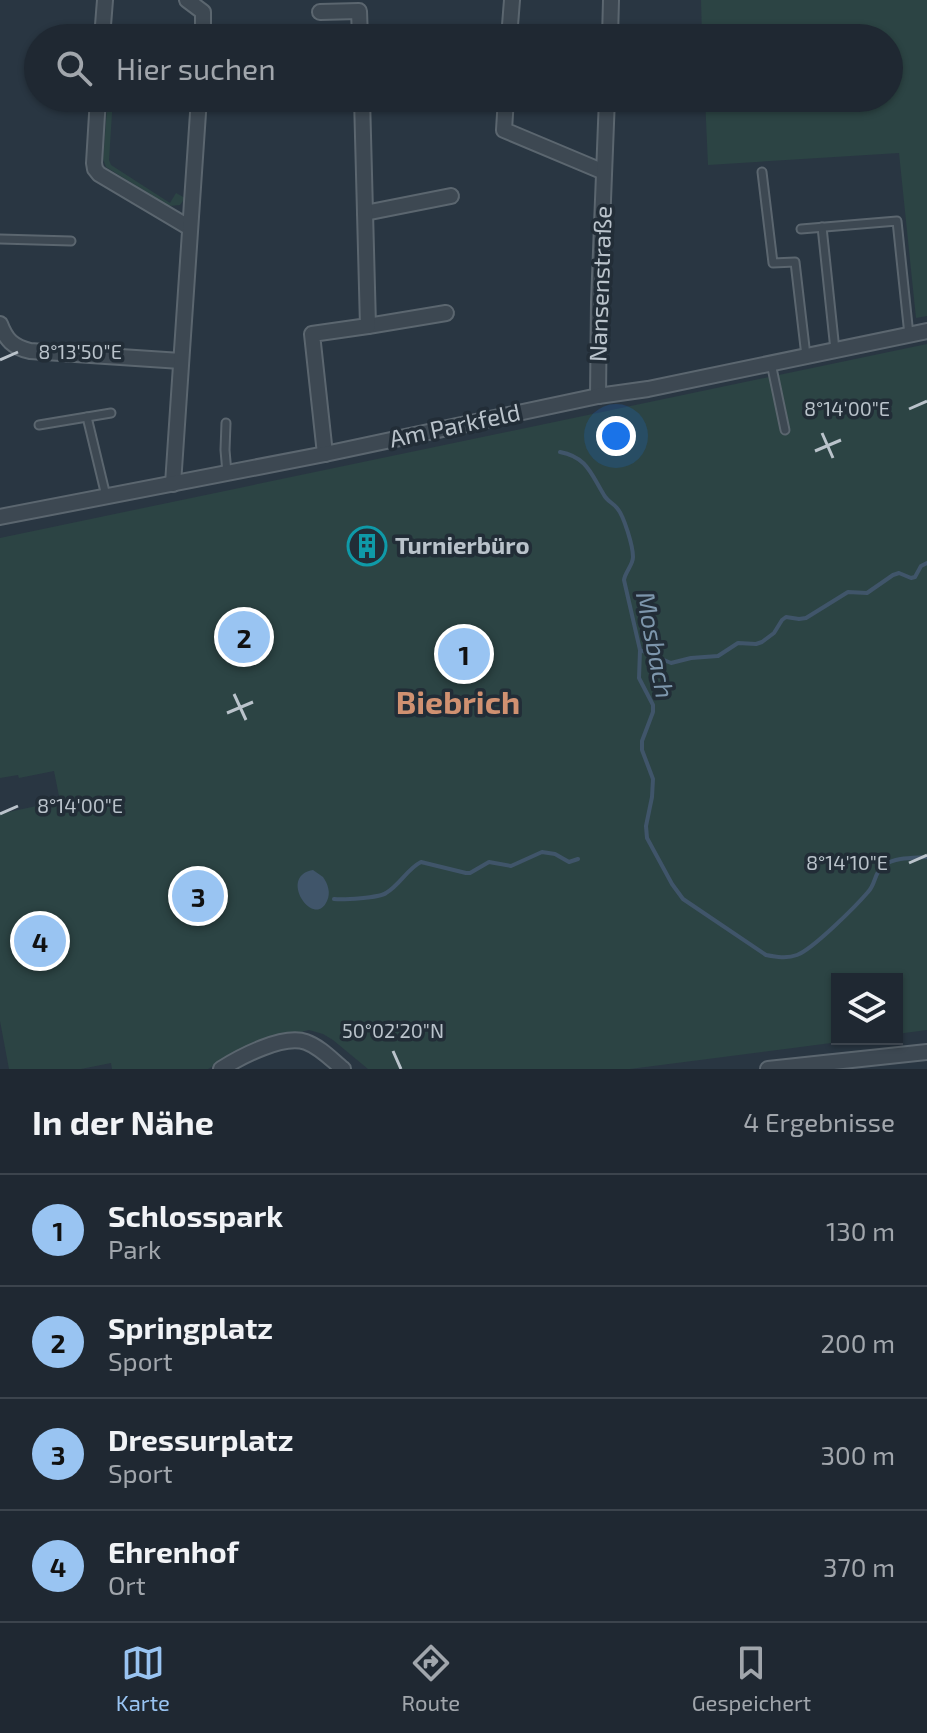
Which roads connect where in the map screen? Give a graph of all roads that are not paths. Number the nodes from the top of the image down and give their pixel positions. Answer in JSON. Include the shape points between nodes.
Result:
{"nodes":[{"id":1,"x":105,"y":0,"type":"edge"},
{"id":2,"x":187,"y":0,"type":"edge"},
{"id":3,"x":512,"y":0,"type":"edge"},
{"id":4,"x":611,"y":0,"type":"edge"},
{"id":5,"x":320,"y":12,"type":"dead end"},
{"id":6,"x":103,"y":24,"type":"edge"},
{"id":7,"x":203,"y":24,"type":"edge"},
{"id":8,"x":359,"y":24,"type":"edge"},
{"id":9,"x":510,"y":24,"type":"edge"},
{"id":10,"x":610,"y":24,"type":"edge"},
{"id":11,"x":97,"y":112,"type":"edge"},
{"id":12,"x":198,"y":112,"type":"edge"},
{"id":13,"x":362,"y":112,"type":"edge"},
{"id":14,"x":505,"y":112,"type":"edge"},
{"id":15,"x":606,"y":112,"type":"edge"},
{"id":16,"x":604,"y":172,"type":"junction"},
{"id":17,"x":762,"y":172,"type":"dead end"},
{"id":18,"x":451,"y":196,"type":"dead end"},
{"id":19,"x":365,"y":213,"type":"junction"},
{"id":20,"x":822,"y":227,"type":"junction"},
{"id":21,"x":190,"y":228,"type":"junction"},
{"id":22,"x":801,"y":229,"type":"dead end"},
{"id":23,"x":0,"y":239,"type":"edge"},
{"id":24,"x":71,"y":241,"type":"dead end"},
{"id":25,"x":446,"y":313,"type":"dead end"},
{"id":26,"x":0,"y":324,"type":"edge"},
{"id":27,"x":368,"y":326,"type":"junction"},
{"id":28,"x":927,"y":331,"type":"edge"},
{"id":29,"x":909,"y":335,"type":"junction"},
{"id":30,"x":835,"y":350,"type":"junction"},
{"id":31,"x":806,"y":356,"type":"junction"},
{"id":32,"x":181,"y":361,"type":"junction"},
{"id":33,"x":771,"y":363,"type":"junction"},
{"id":34,"x":598,"y":396,"type":"junction"},
{"id":35,"x":111,"y":413,"type":"dead end"},
{"id":36,"x":87,"y":417,"type":"junction"},
{"id":37,"x":226,"y":423,"type":"dead end"},
{"id":38,"x":39,"y":425,"type":"dead end"},
{"id":39,"x":785,"y":430,"type":"dead end"},
{"id":40,"x":325,"y":454,"type":"junction"},
{"id":41,"x":227,"y":473,"type":"junction"},
{"id":42,"x":173,"y":484,"type":"junction"},
{"id":43,"x":106,"y":497,"type":"junction"},
{"id":44,"x":0,"y":517,"type":"edge"},
{"id":45,"x":927,"y":1052,"type":"edge"},
{"id":46,"x":221,"y":1069,"type":"edge"},
{"id":47,"x":343,"y":1069,"type":"edge"},
{"id":48,"x":772,"y":1069,"type":"edge"}],
"edges":[{"from":1,"to":6,"type":"street"},
{"from":2,"to":7,"type":"street","via":[[203,12]]},
{"from":3,"to":9,"type":"street"},
{"from":4,"to":10,"type":"street"},
{"from":5,"to":8,"type":"street","via":[[359,11]]},
{"from":11,"to":21,"type":"street","via":[[94,163],[99,174]]},
{"from":12,"to":21,"type":"street"},
{"from":13,"to":19,"type":"street"},
{"from":14,"to":16,"type":"street","name":"Nansenstraße","via":[[504,130]]},
{"from":15,"to":16,"type":"street","name":"Nansenstraße"},
{"from":16,"to":34,"type":"street","name":"Nansenstraße"},
{"from":17,"to":31,"type":"lane","via":[[773,263],[795,262]]},
{"from":18,"to":19,"type":"street"},
{"from":19,"to":27,"type":"street"},
{"from":20,"to":22,"type":"lane"},
{"from":20,"to":29,"type":"lane","via":[[897,221]]},
{"from":20,"to":30,"type":"lane"},
{"from":21,"to":32,"type":"street"},
{"from":23,"to":24,"type":"lane"},
{"from":25,"to":27,"type":"street"},
{"from":26,"to":32,"type":"street","via":[[11,343],[30,351]]},
{"from":27,"to":40,"type":"street","via":[[312,334]]},
{"from":28,"to":29,"type":"street","name":"Am Parkfeld"},
{"from":29,"to":30,"type":"street","name":"Am Parkfeld"},
{"from":30,"to":31,"type":"street","name":"Am Parkfeld"},
{"from":31,"to":33,"type":"street","name":"Am Parkfeld"},
{"from":32,"to":42,"type":"street"},
{"from":33,"to":34,"type":"street","name":"Am Parkfeld"},
{"from":33,"to":39,"type":"lane"},
{"from":34,"to":40,"type":"street","name":"Am Parkfeld"},
{"from":35,"to":36,"type":"lane"},
{"from":36,"to":38,"type":"lane"},
{"from":36,"to":43,"type":"lane"},
{"from":37,"to":41,"type":"lane"},
{"from":40,"to":41,"type":"street","name":"Am Parkfeld"},
{"from":41,"to":42,"type":"street","name":"Am Parkfeld"},
{"from":42,"to":43,"type":"street","name":"Am Parkfeld"},
{"from":43,"to":44,"type":"street","name":"Am Parkfeld"},
{"from":45,"to":48,"type":"street"},
{"from":46,"to":47,"type":"street","via":[[255,1050],[297,1040],[311,1044]]}]}
